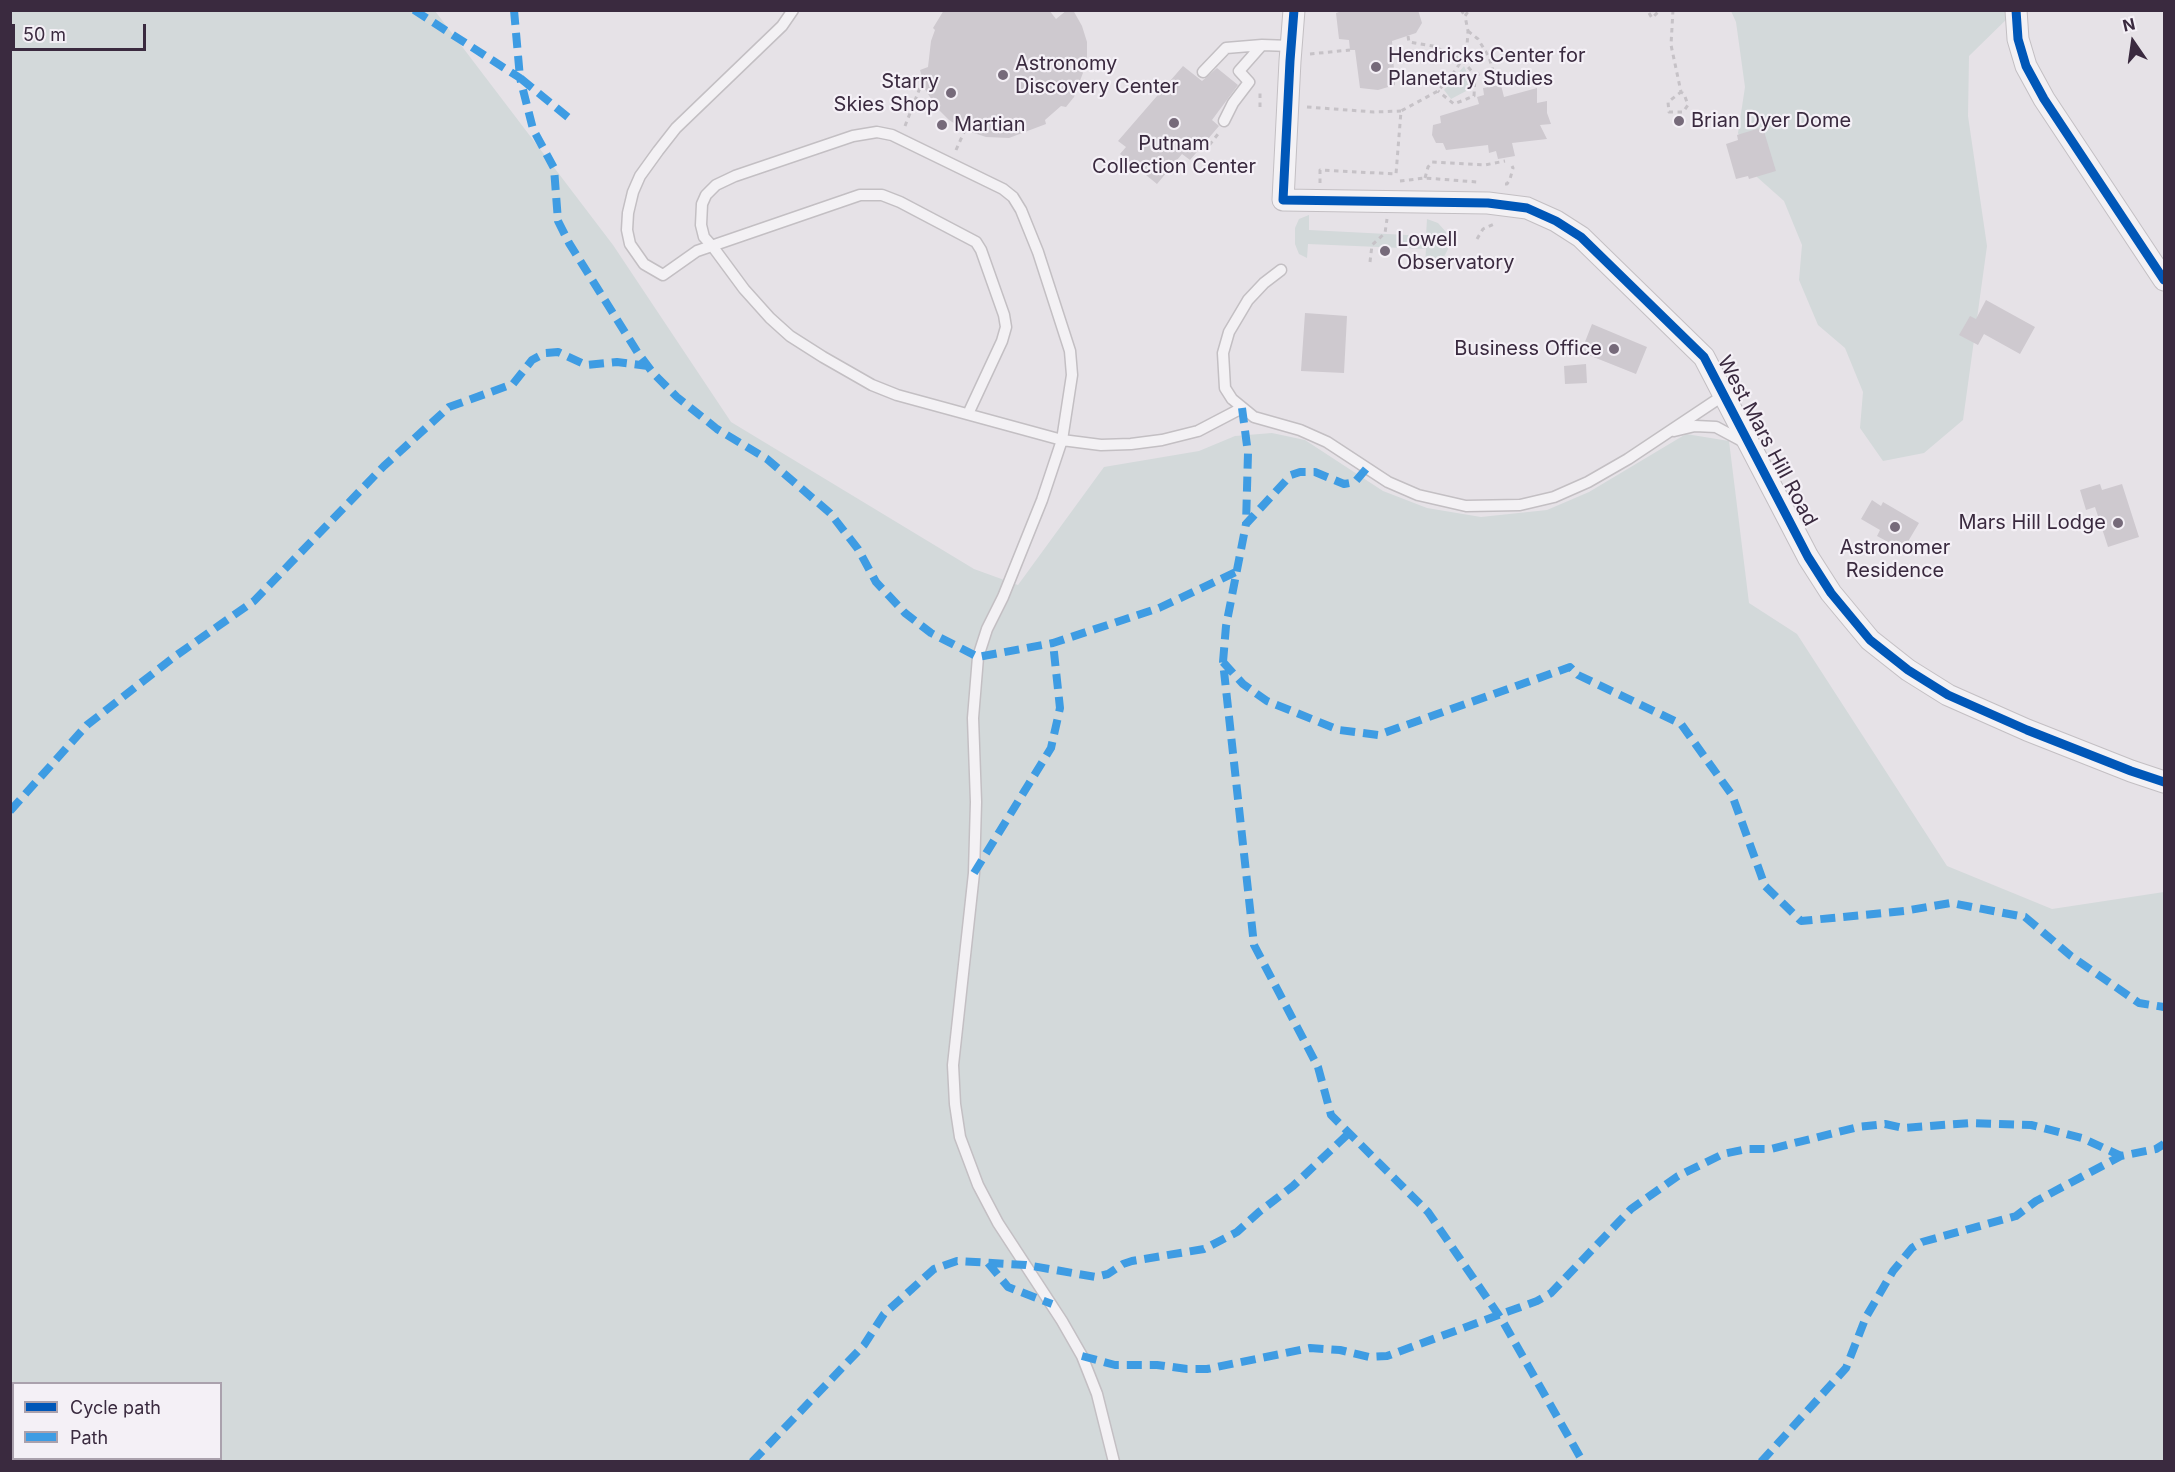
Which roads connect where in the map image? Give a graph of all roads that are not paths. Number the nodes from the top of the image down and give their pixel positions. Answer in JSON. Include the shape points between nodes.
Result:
{"nodes":[{"id":1,"x":793,"y":10,"type":"edge"},
{"id":2,"x":1294,"y":10,"type":"edge"},
{"id":3,"x":2016,"y":10,"type":"edge"},
{"id":4,"x":1262,"y":45,"type":"junction"},
{"id":5,"x":1297,"y":50,"type":"junction"},
{"id":6,"x":1203,"y":72,"type":"dead end"},
{"id":7,"x":1224,"y":121,"type":"dead end"},
{"id":8,"x":713,"y":247,"type":"junction"},
{"id":9,"x":1281,"y":270,"type":"dead end"},
{"id":10,"x":2164,"y":280,"type":"edge"},
{"id":11,"x":1724,"y":395,"type":"junction"},
{"id":12,"x":1242,"y":408,"type":"junction"},
{"id":13,"x":968,"y":414,"type":"junction"},
{"id":14,"x":1667,"y":432,"type":"junction"},
{"id":15,"x":1062,"y":440,"type":"junction"},
{"id":16,"x":1751,"y":448,"type":"junction"},
{"id":17,"x":2164,"y":782,"type":"edge"},
{"id":18,"x":1114,"y":1461,"type":"edge"}],
"edges":[{"from":1,"to":8,"type":"lane","via":[[782,26],[676,128],[640,176],[633,192],[627,230],[630,244],[644,264],[663,275],[697,251]]},
{"from":2,"to":5,"type":"street","name":"West Mars Hill Road"},
{"from":3,"to":10,"type":"street","via":[[2018,39],[2026,66],[2043,99]]},
{"from":4,"to":5,"type":"lane"},
{"from":4,"to":6,"type":"lane","via":[[1226,48]]},
{"from":4,"to":7,"type":"lane","via":[[1239,71],[1249,81]]},
{"from":5,"to":11,"type":"street","name":"West Mars Hill Road","via":[[1283,200],[1488,203],[1527,208],[1546,216],[1581,237],[1704,357]]},
{"from":8,"to":13,"type":"lane","via":[[744,289],[790,336],[872,385]]},
{"from":8,"to":13,"type":"lane","via":[[870,194],[900,201],[976,242],[1006,327]]},
{"from":8,"to":15,"type":"lane","via":[[704,237],[701,213],[706,195],[716,185],[866,133],[892,135],[1002,189],[1013,197],[1028,222],[1070,351],[1072,375]]},
{"from":9,"to":12,"type":"lane","via":[[1248,300],[1225,343],[1225,388]]},
{"from":11,"to":14,"type":"lane"},
{"from":11,"to":16,"type":"street","name":"West Mars Hill Road"},
{"from":12,"to":14,"type":"lane","via":[[1254,417],[1327,442],[1388,482],[1418,495],[1466,506],[1520,505],[1554,497],[1598,477]]},
{"from":12,"to":15,"type":"lane","via":[[1198,431],[1162,440],[1101,445]]},
{"from":13,"to":15,"type":"lane"},
{"from":14,"to":16,"type":"lane","via":[[1695,426],[1716,427]]},
{"from":15,"to":18,"type":"lane","via":[[1030,532],[978,657],[973,718],[974,873],[953,1065],[954,1104],[960,1137],[978,1185],[1082,1356],[1097,1394]]},
{"from":16,"to":17,"type":"street","name":"West Mars Hill Road","via":[[1814,567],[1870,640],[1948,695],[2026,730]]}]}
